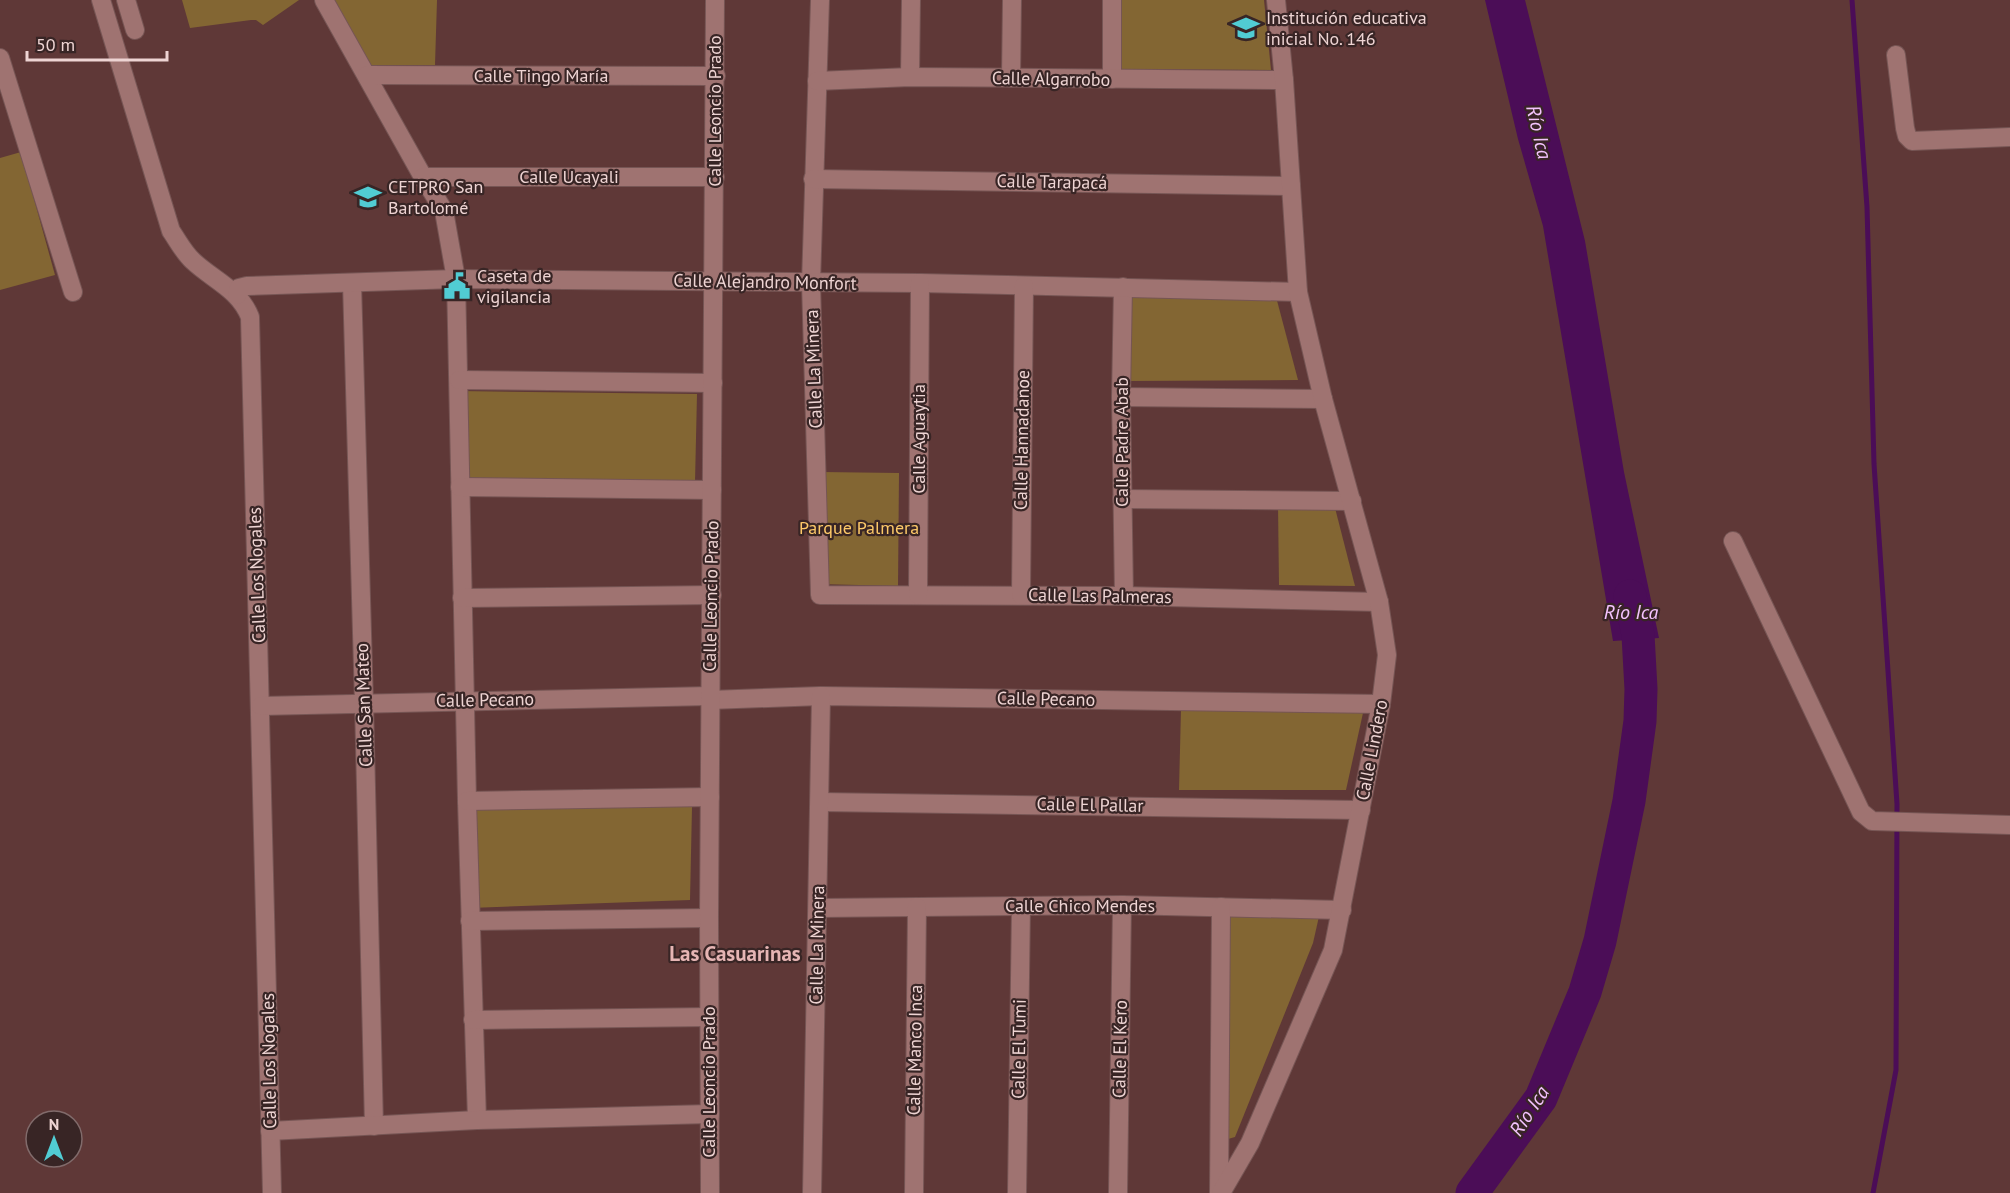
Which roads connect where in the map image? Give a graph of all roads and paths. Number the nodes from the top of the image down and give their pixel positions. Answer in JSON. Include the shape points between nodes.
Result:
{"nodes":[{"id":1,"x":101,"y":0,"type":"edge"},
{"id":2,"x":126,"y":0,"type":"edge"},
{"id":3,"x":324,"y":0,"type":"edge"},
{"id":4,"x":715,"y":0,"type":"edge"},
{"id":5,"x":820,"y":0,"type":"edge"},
{"id":6,"x":911,"y":0,"type":"edge"},
{"id":7,"x":1012,"y":0,"type":"edge"},
{"id":8,"x":1112,"y":0,"type":"edge"},
{"id":9,"x":1276,"y":0,"type":"edge"},
{"id":10,"x":135,"y":30,"type":"dead end"},
{"id":11,"x":1896,"y":55,"type":"dead end"},
{"id":12,"x":0,"y":58,"type":"edge"},
{"id":13,"x":367,"y":75,"type":"junction"},
{"id":14,"x":716,"y":76,"type":"junction"},
{"id":15,"x":910,"y":77,"type":"junction"},
{"id":16,"x":1011,"y":78,"type":"junction"},
{"id":17,"x":1112,"y":79,"type":"junction"},
{"id":18,"x":1284,"y":80,"type":"junction"},
{"id":19,"x":817,"y":81,"type":"junction"},
{"id":20,"x":2010,"y":137,"type":"edge"},
{"id":21,"x":423,"y":177,"type":"junction"},
{"id":22,"x":715,"y":177,"type":"junction"},
{"id":23,"x":813,"y":178,"type":"junction"},
{"id":24,"x":1290,"y":186,"type":"junction"},
{"id":25,"x":456,"y":279,"type":"junction"},
{"id":26,"x":714,"y":281,"type":"junction"},
{"id":27,"x":352,"y":283,"type":"junction"},
{"id":28,"x":811,"y":283,"type":"junction"},
{"id":29,"x":921,"y":283,"type":"junction"},
{"id":30,"x":1024,"y":286,"type":"junction"},
{"id":31,"x":1123,"y":287,"type":"junction"},
{"id":32,"x":73,"y":292,"type":"dead end"},
{"id":33,"x":1298,"y":292,"type":"junction"},
{"id":34,"x":237,"y":295,"type":"junction"},
{"id":35,"x":459,"y":381,"type":"junction"},
{"id":36,"x":713,"y":383,"type":"junction"},
{"id":37,"x":1122,"y":397,"type":"junction"},
{"id":38,"x":1323,"y":399,"type":"junction"},
{"id":39,"x":460,"y":487,"type":"junction"},
{"id":40,"x":712,"y":490,"type":"junction"},
{"id":41,"x":1122,"y":499,"type":"junction"},
{"id":42,"x":1352,"y":501,"type":"junction"},
{"id":43,"x":1733,"y":541,"type":"dead end"},
{"id":44,"x":712,"y":595,"type":"junction"},
{"id":45,"x":820,"y":595,"type":"joint"},
{"id":46,"x":918,"y":595,"type":"junction"},
{"id":47,"x":1021,"y":595,"type":"junction"},
{"id":48,"x":1124,"y":596,"type":"junction"},
{"id":49,"x":462,"y":598,"type":"junction"},
{"id":50,"x":1379,"y":602,"type":"junction"},
{"id":51,"x":821,"y":696,"type":"junction"},
{"id":52,"x":710,"y":698,"type":"junction"},
{"id":53,"x":464,"y":700,"type":"junction"},
{"id":54,"x":364,"y":703,"type":"junction"},
{"id":55,"x":1381,"y":704,"type":"junction"},
{"id":56,"x":261,"y":706,"type":"junction"},
{"id":57,"x":710,"y":797,"type":"junction"},
{"id":58,"x":467,"y":801,"type":"junction"},
{"id":59,"x":820,"y":802,"type":"junction"},
{"id":60,"x":1360,"y":810,"type":"junction"},
{"id":61,"x":2010,"y":825,"type":"edge"},
{"id":62,"x":1122,"y":905,"type":"junction"},
{"id":63,"x":1021,"y":906,"type":"junction"},
{"id":64,"x":916,"y":907,"type":"junction"},
{"id":65,"x":1221,"y":907,"type":"junction"},
{"id":66,"x":818,"y":908,"type":"junction"},
{"id":67,"x":1342,"y":910,"type":"junction"},
{"id":68,"x":709,"y":918,"type":"junction"},
{"id":69,"x":470,"y":921,"type":"junction"},
{"id":70,"x":709,"y":1017,"type":"junction"},
{"id":71,"x":473,"y":1020,"type":"junction"},
{"id":72,"x":710,"y":1114,"type":"junction"},
{"id":73,"x":477,"y":1120,"type":"junction"},
{"id":74,"x":374,"y":1126,"type":"junction"},
{"id":75,"x":270,"y":1131,"type":"junction"},
{"id":76,"x":272,"y":1193,"type":"edge"},
{"id":77,"x":710,"y":1193,"type":"edge"},
{"id":78,"x":812,"y":1193,"type":"edge"},
{"id":79,"x":914,"y":1193,"type":"edge"},
{"id":80,"x":1017,"y":1193,"type":"edge"},
{"id":81,"x":1118,"y":1193,"type":"edge"},
{"id":82,"x":1220,"y":1193,"type":"edge"}],
"edges":[{"from":1,"to":34,"type":"street","name":"Calle Los Nogales","via":[[171,231],[193,261]]},
{"from":2,"to":10,"type":"street"},
{"from":3,"to":13,"type":"street"},
{"from":4,"to":14,"type":"street","name":"Calle Leoncio Prado"},
{"from":5,"to":19,"type":"street","name":"Calle La Minera"},
{"from":6,"to":15,"type":"street"},
{"from":7,"to":16,"type":"street"},
{"from":8,"to":17,"type":"street"},
{"from":9,"to":18,"type":"street","name":"Calle Lindero"},
{"from":11,"to":20,"type":"street","via":[[1905,128],[1912,141]]},
{"from":12,"to":32,"type":"street"},
{"from":13,"to":14,"type":"street","name":"Calle Tingo María"},
{"from":13,"to":21,"type":"street"},
{"from":14,"to":22,"type":"street","name":"Calle Leoncio Prado"},
{"from":15,"to":16,"type":"street","name":"Calle Algarrobo"},
{"from":15,"to":19,"type":"street","name":"Calle Algarrobo"},
{"from":16,"to":17,"type":"street","name":"Calle Algarrobo"},
{"from":17,"to":18,"type":"street","name":"Calle Algarrobo"},
{"from":18,"to":24,"type":"street","name":"Calle Lindero"},
{"from":19,"to":23,"type":"street","name":"Calle La Minera"},
{"from":21,"to":22,"type":"street","name":"Calle Ucayali"},
{"from":21,"to":25,"type":"street","via":[[444,211]]},
{"from":22,"to":26,"type":"street","name":"Calle Leoncio Prado"},
{"from":23,"to":24,"type":"street","name":"Calle Tarapacá"},
{"from":23,"to":28,"type":"street","name":"Calle La Minera"},
{"from":24,"to":33,"type":"street","name":"Calle Lindero"},
{"from":25,"to":26,"type":"street","name":"Calle Alejandro Monfort"},
{"from":25,"to":27,"type":"street","name":"Calle Alejandro Monfort"},
{"from":25,"to":35,"type":"street"},
{"from":26,"to":28,"type":"street","name":"Calle Alejandro Monfort"},
{"from":26,"to":36,"type":"street","name":"Calle Leoncio Prado"},
{"from":27,"to":34,"type":"street","name":"Calle Alejandro Monfort","via":[[247,286],[239,288]]},
{"from":27,"to":54,"type":"street","name":"Calle San Mateo"},
{"from":28,"to":29,"type":"street","name":"Calle Alejandro Monfort"},
{"from":28,"to":45,"type":"street","name":"Calle La Minera"},
{"from":29,"to":30,"type":"street","name":"Calle Alejandro Monfort"},
{"from":29,"to":46,"type":"street","name":"Calle Aguaytia"},
{"from":30,"to":31,"type":"street","name":"Calle Alejandro Monfort"},
{"from":30,"to":47,"type":"street","name":"Calle Hannadanoe"},
{"from":31,"to":33,"type":"street","name":"Calle Alejandro Monfort"},
{"from":31,"to":37,"type":"street","name":"Calle Padre Abab"},
{"from":33,"to":38,"type":"street","name":"Calle Lindero"},
{"from":34,"to":56,"type":"street","name":"Calle Los Nogales","via":[[250,317]]},
{"from":35,"to":36,"type":"street"},
{"from":35,"to":39,"type":"street"},
{"from":36,"to":40,"type":"street","name":"Calle Leoncio Prado"},
{"from":37,"to":38,"type":"street"},
{"from":37,"to":41,"type":"street","name":"Calle Padre Abab"},
{"from":38,"to":42,"type":"street","name":"Calle Lindero"},
{"from":39,"to":40,"type":"street"},
{"from":39,"to":49,"type":"street"},
{"from":40,"to":44,"type":"street","name":"Calle Leoncio Prado"},
{"from":41,"to":42,"type":"street"},
{"from":41,"to":48,"type":"street","name":"Calle Padre Abab"},
{"from":42,"to":50,"type":"street","name":"Calle Lindero"},
{"from":43,"to":61,"type":"street","via":[[1861,812],[1872,821]]},
{"from":44,"to":49,"type":"street"},
{"from":44,"to":52,"type":"street","name":"Calle Leoncio Prado"},
{"from":45,"to":46,"type":"street","name":"Calle Las Palmeras"},
{"from":46,"to":47,"type":"street","name":"Calle Las Palmeras"},
{"from":47,"to":48,"type":"street","name":"Calle Las Palmeras"},
{"from":48,"to":50,"type":"street","name":"Calle Las Palmeras"},
{"from":49,"to":53,"type":"street"},
{"from":50,"to":55,"type":"street","name":"Calle Lindero","via":[[1387,650]]},
{"from":51,"to":52,"type":"street","name":"Calle Pecano"},
{"from":51,"to":55,"type":"street","name":"Calle Pecano"},
{"from":51,"to":59,"type":"street","name":"Calle La Minera"},
{"from":52,"to":53,"type":"street","name":"Calle Pecano"},
{"from":52,"to":57,"type":"street","name":"Calle Leoncio Prado"},
{"from":53,"to":54,"type":"street","name":"Calle Pecano"},
{"from":53,"to":58,"type":"street"},
{"from":54,"to":56,"type":"street","name":"Calle Pecano"},
{"from":54,"to":74,"type":"street","name":"Calle San Mateo"},
{"from":55,"to":60,"type":"street","name":"Calle Lindero"},
{"from":56,"to":75,"type":"street","name":"Calle Los Nogales"},
{"from":57,"to":58,"type":"street"},
{"from":57,"to":68,"type":"street","name":"Calle Leoncio Prado"},
{"from":58,"to":69,"type":"street"},
{"from":59,"to":60,"type":"street","name":"Calle El Pallar"},
{"from":59,"to":66,"type":"street","name":"Calle La Minera"},
{"from":60,"to":67,"type":"street","name":"Calle Lindero"},
{"from":62,"to":63,"type":"street","name":"Calle Chico Mendes"},
{"from":62,"to":65,"type":"street","name":"Calle Chico Mendes"},
{"from":62,"to":81,"type":"street","name":"Calle El Kero"},
{"from":63,"to":64,"type":"street","name":"Calle Chico Mendes"},
{"from":63,"to":80,"type":"street","name":"Calle El Tumi"},
{"from":64,"to":66,"type":"street","name":"Calle Chico Mendes"},
{"from":64,"to":79,"type":"street","name":"Calle Manco Inca"},
{"from":65,"to":67,"type":"street","name":"Calle Chico Mendes"},
{"from":65,"to":82,"type":"street"},
{"from":66,"to":78,"type":"street","name":"Calle La Minera"},
{"from":67,"to":82,"type":"street","name":"Calle Lindero","via":[[1324,972],[1250,1143]]},
{"from":68,"to":69,"type":"street"},
{"from":68,"to":70,"type":"street","name":"Calle Leoncio Prado"},
{"from":69,"to":71,"type":"street"},
{"from":70,"to":71,"type":"street"},
{"from":70,"to":72,"type":"street","name":"Calle Leoncio Prado"},
{"from":71,"to":73,"type":"street"},
{"from":72,"to":73,"type":"street"},
{"from":72,"to":77,"type":"street","name":"Calle Leoncio Prado"},
{"from":73,"to":74,"type":"street"},
{"from":74,"to":75,"type":"street"},
{"from":75,"to":76,"type":"street","name":"Calle Los Nogales"}]}
